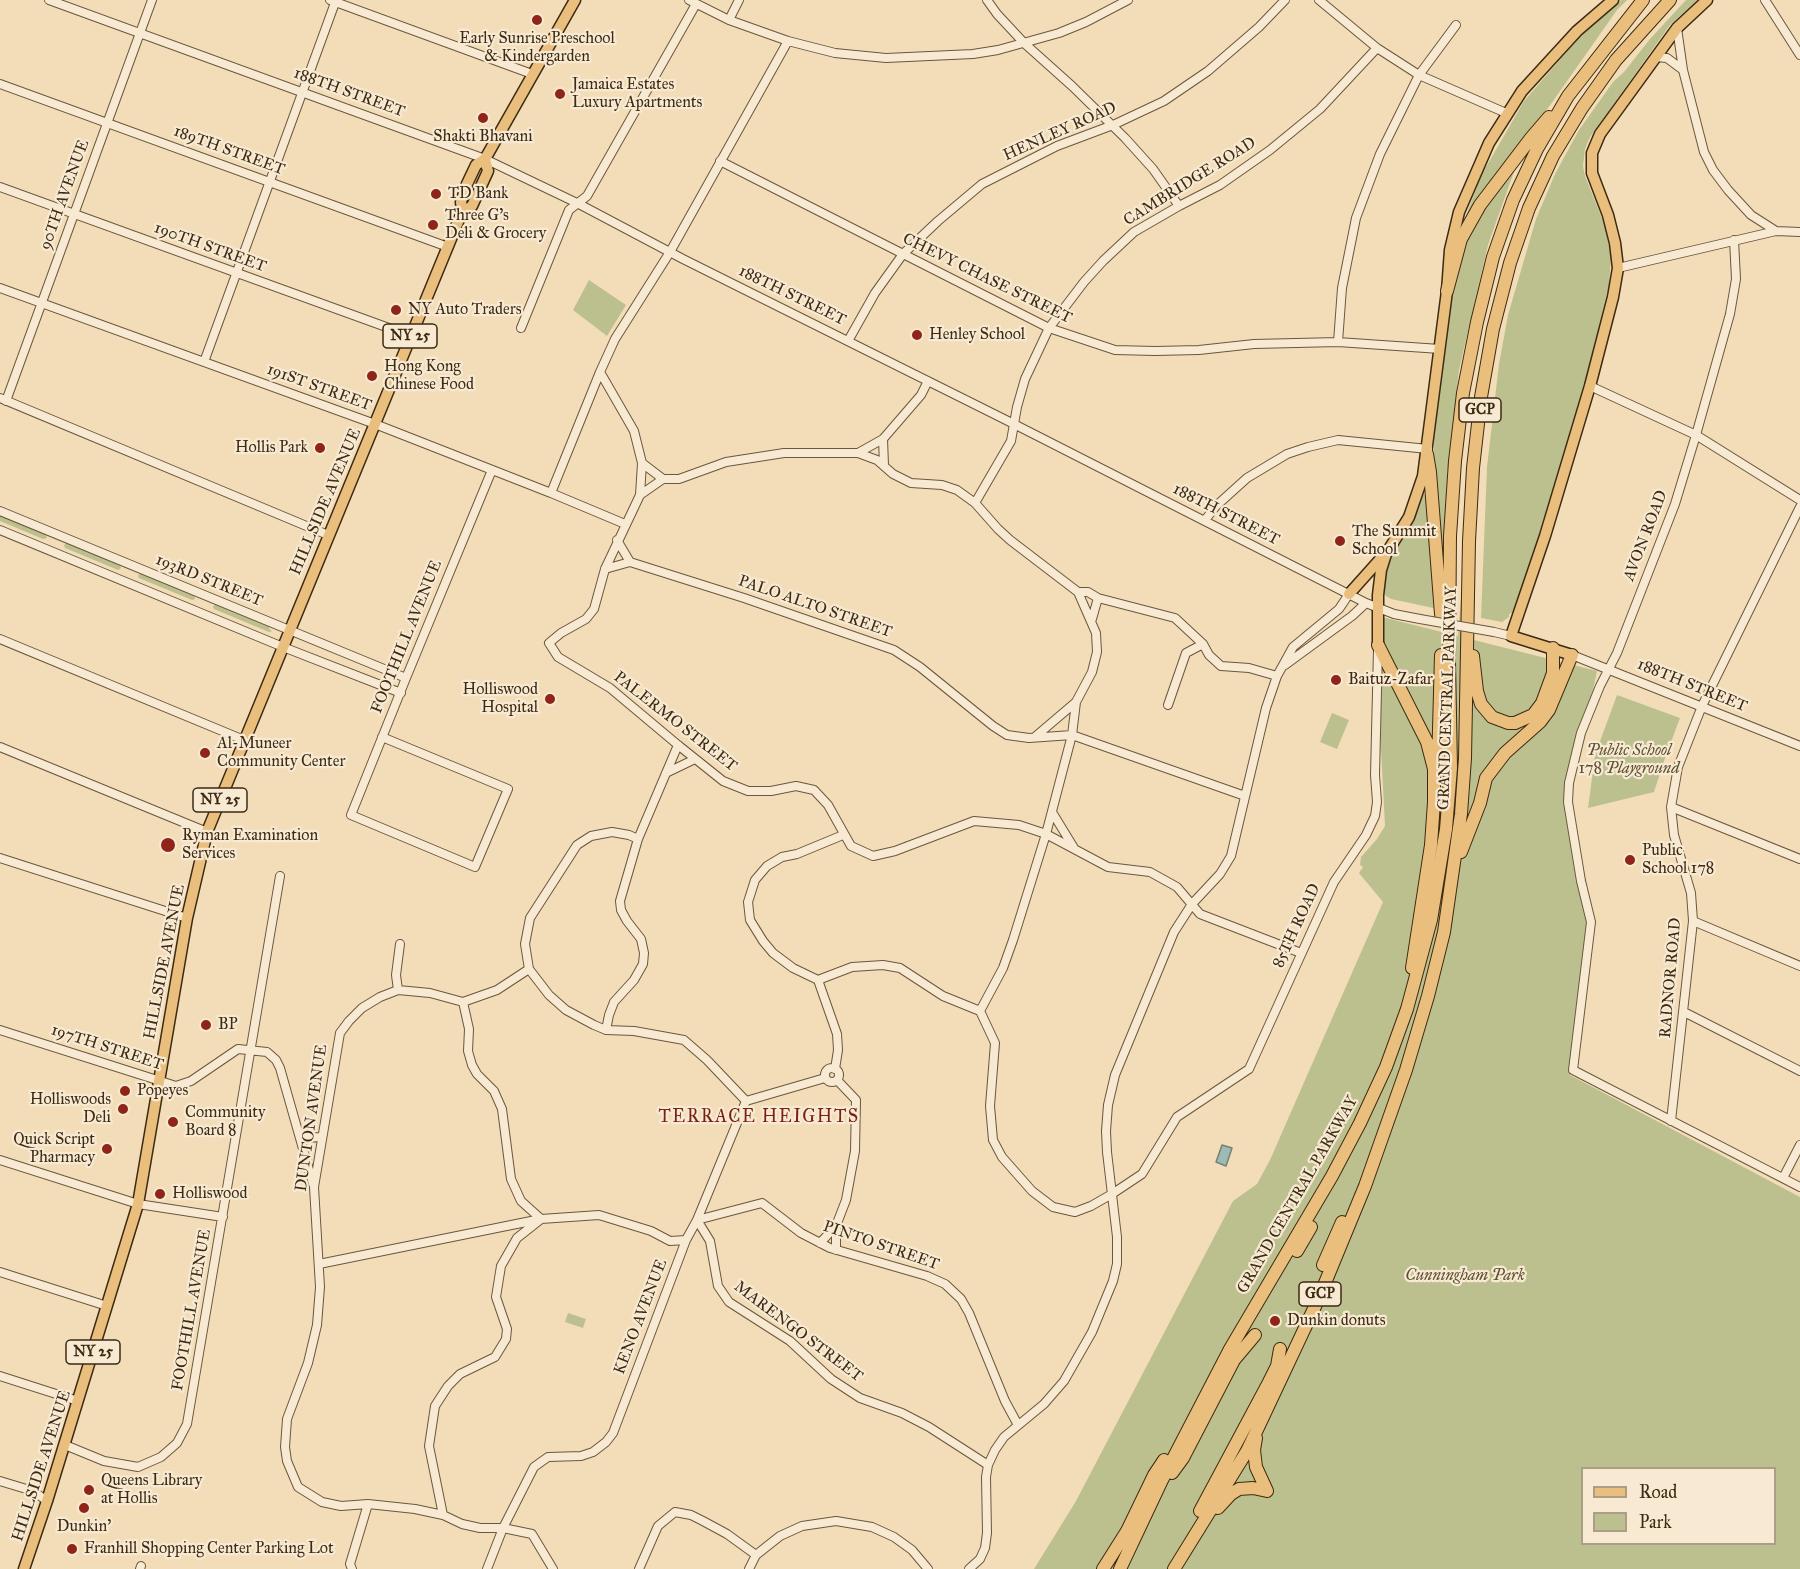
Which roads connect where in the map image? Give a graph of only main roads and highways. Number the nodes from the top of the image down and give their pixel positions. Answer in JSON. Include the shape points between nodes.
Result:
{"nodes":[{"id":1,"x":575,"y":0,"type":"edge"},
{"id":2,"x":1613,"y":0,"type":"edge"},
{"id":3,"x":1643,"y":0,"type":"edge"},
{"id":4,"x":1670,"y":0,"type":"edge"},
{"id":5,"x":1707,"y":0,"type":"edge"},
{"id":6,"x":1568,"y":96,"type":"junction"},
{"id":7,"x":1447,"y":291,"type":"junction"},
{"id":8,"x":1427,"y":451,"type":"junction"},
{"id":9,"x":1386,"y":554,"type":"junction"},
{"id":10,"x":1349,"y":594,"type":"road end"},
{"id":11,"x":1467,"y":611,"type":"junction"},
{"id":12,"x":1378,"y":645,"type":"joint"},
{"id":13,"x":1553,"y":648,"type":"junction"},
{"id":14,"x":1572,"y":655,"type":"joint"},
{"id":15,"x":1434,"y":802,"type":"junction"},
{"id":16,"x":1454,"y":870,"type":"junction"},
{"id":17,"x":1407,"y":1009,"type":"junction"},
{"id":18,"x":1376,"y":1158,"type":"junction"},
{"id":19,"x":1332,"y":1176,"type":"junction"},
{"id":20,"x":1297,"y":1251,"type":"dead end"},
{"id":21,"x":1323,"y":1265,"type":"dead end"},
{"id":22,"x":1255,"y":1335,"type":"dead end"},
{"id":23,"x":1280,"y":1349,"type":"dead end"},
{"id":24,"x":1195,"y":1415,"type":"junction"},
{"id":25,"x":1257,"y":1431,"type":"junction"},
{"id":26,"x":1150,"y":1503,"type":"junction"},
{"id":27,"x":1191,"y":1542,"type":"junction"},
{"id":28,"x":24,"y":1569,"type":"edge"},
{"id":29,"x":1103,"y":1569,"type":"edge"},
{"id":30,"x":1120,"y":1569,"type":"edge"},
{"id":31,"x":1166,"y":1569,"type":"edge"},
{"id":32,"x":1174,"y":1569,"type":"edge"},
{"id":33,"x":1183,"y":1569,"type":"edge"}],
"edges":[{"from":1,"to":28,"type":"main road","name":"HILLSIDE AVENUE","number":"NY 25","via":[[467,184],[462,212],[448,247],[207,832],[187,918],[138,1204]]},
{"from":2,"to":7,"type":"main road","via":[[1540,69],[1506,113],[1459,212],[1450,250]]},
{"from":3,"to":6,"type":"highway","name":"GRAND CENTRAL PARKWAY","number":"GCP"},
{"from":4,"to":11,"type":"highway","name":"GRAND CENTRAL PARKWAY","number":"GCP","via":[[1616,60],[1582,108],[1528,207],[1493,329],[1481,397],[1473,468]]},
{"from":5,"to":13,"type":"main road","via":[[1677,28],[1600,134],[1592,153],[1592,173],[1608,215],[1618,268],[1590,386],[1511,636]]},
{"from":6,"to":7,"type":"highway","via":[[1480,205],[1461,239]]},
{"from":6,"to":17,"type":"highway","name":"GRAND CENTRAL PARKWAY","number":"GCP","via":[[1537,149],[1506,219],[1482,300],[1463,393],[1450,536],[1451,768],[1447,819],[1431,920]]},
{"from":7,"to":8,"type":"main road"},
{"from":8,"to":9,"type":"main road","via":[[1415,503]]},
{"from":8,"to":15,"type":"highway","via":[[1441,603],[1439,752]]},
{"from":9,"to":10,"type":"main road"},
{"from":9,"to":12,"type":"main road","name":"85TH ROAD","via":[[1379,585]]},
{"from":11,"to":13,"type":"highway","via":[[1477,691],[1486,711],[1500,721],[1521,722],[1538,710],[1553,673]]},
{"from":11,"to":16,"type":"highway","name":"GRAND CENTRAL PARKWAY","number":"GCP","via":[[1465,758]]},
{"from":12,"to":15,"type":"highway","via":[[1429,747]]},
{"from":13,"to":14,"type":"main road"},
{"from":14,"to":16,"type":"highway","via":[[1549,710],[1505,753],[1486,778]]},
{"from":15,"to":17,"type":"highway"},
{"from":16,"to":18,"type":"highway","name":"GRAND CENTRAL PARKWAY","number":"GCP","via":[[1428,996]]},
{"from":17,"to":19,"type":"highway","name":"GRAND CENTRAL PARKWAY","number":"GCP","via":[[1374,1095]]},
{"from":18,"to":21,"type":"highway"},
{"from":18,"to":25,"type":"highway","name":"GRAND CENTRAL PARKWAY","number":"GCP","via":[[1326,1281]]},
{"from":19,"to":20,"type":"highway"},
{"from":19,"to":24,"type":"highway","name":"GRAND CENTRAL PARKWAY","number":"GCP","via":[[1260,1295]]},
{"from":22,"to":26,"type":"highway","via":[[1234,1360],[1183,1458]]},
{"from":23,"to":31,"type":"highway","via":[[1277,1366],[1247,1426]]},
{"from":24,"to":26,"type":"highway","name":"GRAND CENTRAL PARKWAY","number":"GCP"},
{"from":24,"to":29,"type":"highway","via":[[1154,1475]]},
{"from":25,"to":27,"type":"highway","name":"GRAND CENTRAL PARKWAY","number":"GCP"},
{"from":25,"to":27,"type":"highway","via":[[1254,1459],[1267,1491],[1234,1491]]},
{"from":26,"to":30,"type":"highway","name":"GRAND CENTRAL PARKWAY","number":"GCP"},
{"from":27,"to":32,"type":"highway","name":"GRAND CENTRAL PARKWAY","number":"GCP"},
{"from":27,"to":33,"type":"highway"}]}
